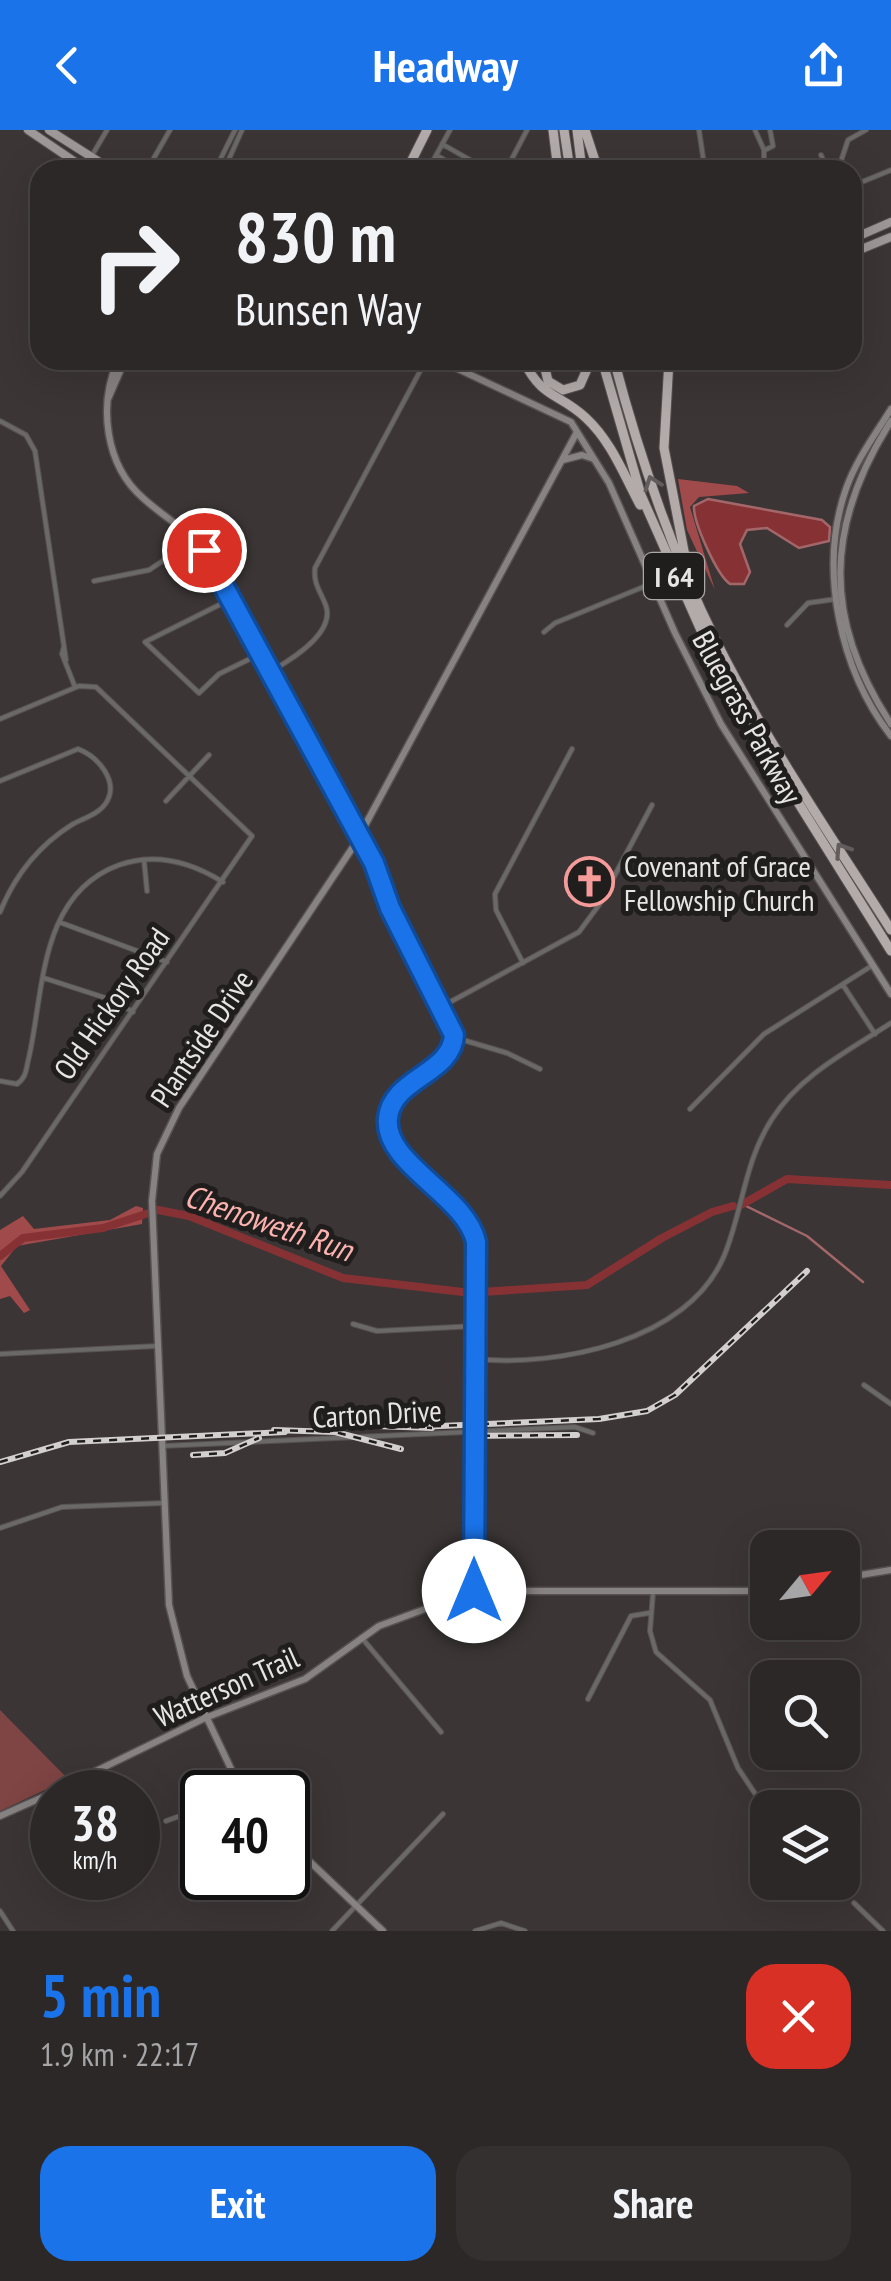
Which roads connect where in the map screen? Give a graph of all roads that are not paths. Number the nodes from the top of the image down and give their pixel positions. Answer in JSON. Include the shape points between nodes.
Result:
{"nodes":[{"id":1,"x":28,"y":130,"type":"edge"},
{"id":2,"x":107,"y":130,"type":"edge"},
{"id":3,"x":170,"y":130,"type":"edge"},
{"id":4,"x":235,"y":130,"type":"edge"},
{"id":5,"x":242,"y":130,"type":"edge"},
{"id":6,"x":427,"y":130,"type":"edge"},
{"id":7,"x":450,"y":130,"type":"edge"},
{"id":8,"x":528,"y":130,"type":"edge"},
{"id":9,"x":551,"y":130,"type":"edge"},
{"id":10,"x":564,"y":130,"type":"edge"},
{"id":11,"x":577,"y":130,"type":"edge"},
{"id":12,"x":585,"y":130,"type":"edge"},
{"id":13,"x":699,"y":130,"type":"edge"},
{"id":14,"x":755,"y":130,"type":"edge"},
{"id":15,"x":770,"y":130,"type":"edge"},
{"id":16,"x":866,"y":130,"type":"edge"},
{"id":17,"x":44,"y":133,"type":"edge"},
{"id":18,"x":443,"y":142,"type":"junction"},
{"id":19,"x":764,"y":150,"type":"junction"},
{"id":20,"x":436,"y":155,"type":"junction"},
{"id":21,"x":821,"y":155,"type":"dead end"},
{"id":22,"x":91,"y":157,"type":"junction"},
{"id":23,"x":75,"y":160,"type":"edge"},
{"id":24,"x":90,"y":160,"type":"edge"},
{"id":25,"x":96,"y":160,"type":"edge"},
{"id":26,"x":153,"y":160,"type":"edge"},
{"id":27,"x":219,"y":160,"type":"edge"},
{"id":28,"x":228,"y":160,"type":"edge"},
{"id":29,"x":412,"y":160,"type":"edge"},
{"id":30,"x":433,"y":160,"type":"edge"},
{"id":31,"x":445,"y":160,"type":"edge"},
{"id":32,"x":470,"y":160,"type":"edge"},
{"id":33,"x":512,"y":160,"type":"edge"},
{"id":34,"x":554,"y":160,"type":"edge"},
{"id":35,"x":568,"y":160,"type":"edge"},
{"id":36,"x":581,"y":160,"type":"edge"},
{"id":37,"x":595,"y":160,"type":"edge"},
{"id":38,"x":704,"y":160,"type":"edge"},
{"id":39,"x":764,"y":160,"type":"edge"},
{"id":40,"x":823,"y":160,"type":"edge"},
{"id":41,"x":840,"y":160,"type":"edge"},
{"id":42,"x":891,"y":170,"type":"edge"},
{"id":43,"x":862,"y":182,"type":"edge"},
{"id":44,"x":891,"y":222,"type":"edge"},
{"id":45,"x":862,"y":235,"type":"edge"},
{"id":46,"x":891,"y":237,"type":"edge"},
{"id":47,"x":862,"y":249,"type":"edge"},
{"id":48,"x":115,"y":370,"type":"edge"},
{"id":49,"x":421,"y":370,"type":"edge"},
{"id":50,"x":461,"y":370,"type":"edge"},
{"id":51,"x":528,"y":370,"type":"edge"},
{"id":52,"x":545,"y":370,"type":"edge"},
{"id":53,"x":587,"y":370,"type":"edge"},
{"id":54,"x":605,"y":370,"type":"edge"},
{"id":55,"x":617,"y":370,"type":"edge"},
{"id":56,"x":669,"y":370,"type":"edge"},
{"id":57,"x":891,"y":409,"type":"edge"},
{"id":58,"x":0,"y":421,"type":"edge"},
{"id":59,"x":891,"y":421,"type":"edge"},
{"id":60,"x":577,"y":432,"type":"junction"},
{"id":61,"x":595,"y":459,"type":"junction"},
{"id":62,"x":563,"y":460,"type":"junction"},
{"id":63,"x":658,"y":538,"type":"junction"},
{"id":64,"x":196,"y":539,"type":"junction"},
{"id":65,"x":687,"y":574,"type":"junction"},
{"id":66,"x":94,"y":581,"type":"dead end"},
{"id":67,"x":653,"y":583,"type":"junction"},
{"id":68,"x":231,"y":598,"type":"junction"},
{"id":69,"x":836,"y":599,"type":"junction"},
{"id":70,"x":787,"y":625,"type":"dead end"},
{"id":71,"x":544,"y":632,"type":"dead end"},
{"id":72,"x":260,"y":654,"type":"junction"},
{"id":73,"x":270,"y":672,"type":"junction"},
{"id":74,"x":75,"y":688,"type":"junction"},
{"id":75,"x":0,"y":719,"type":"edge"},
{"id":76,"x":891,"y":724,"type":"edge"},
{"id":77,"x":891,"y":736,"type":"edge"},
{"id":78,"x":572,"y":748,"type":"dead end"},
{"id":79,"x":209,"y":755,"type":"dead end"},
{"id":80,"x":192,"y":774,"type":"junction"},
{"id":81,"x":0,"y":781,"type":"edge"},
{"id":82,"x":166,"y":801,"type":"dead end"},
{"id":83,"x":652,"y":806,"type":"dead end"},
{"id":84,"x":359,"y":837,"type":"junction"},
{"id":85,"x":144,"y":860,"type":"junction"},
{"id":86,"x":223,"y":882,"type":"junction"},
{"id":87,"x":147,"y":890,"type":"dead end"},
{"id":88,"x":2,"y":899,"type":"edge"},
{"id":89,"x":0,"y":912,"type":"edge"},
{"id":90,"x":58,"y":922,"type":"junction"},
{"id":91,"x":891,"y":930,"type":"edge"},
{"id":92,"x":891,"y":950,"type":"edge"},
{"id":93,"x":167,"y":962,"type":"junction"},
{"id":94,"x":524,"y":964,"type":"junction"},
{"id":95,"x":873,"y":966,"type":"junction"},
{"id":96,"x":44,"y":978,"type":"junction"},
{"id":97,"x":843,"y":986,"type":"junction"},
{"id":98,"x":891,"y":994,"type":"edge"},
{"id":99,"x":441,"y":1007,"type":"junction"},
{"id":100,"x":132,"y":1012,"type":"junction"},
{"id":101,"x":891,"y":1024,"type":"edge"},
{"id":102,"x":874,"y":1034,"type":"junction"},
{"id":103,"x":454,"y":1038,"type":"junction"},
{"id":104,"x":540,"y":1069,"type":"dead end"},
{"id":105,"x":0,"y":1081,"type":"edge"},
{"id":106,"x":690,"y":1109,"type":"dead end"},
{"id":107,"x":0,"y":1196,"type":"edge"},
{"id":108,"x":353,"y":1324,"type":"dead end"},
{"id":109,"x":476,"y":1326,"type":"junction"},
{"id":110,"x":158,"y":1346,"type":"junction"},
{"id":111,"x":0,"y":1354,"type":"edge"},
{"id":112,"x":476,"y":1360,"type":"junction"},
{"id":113,"x":864,"y":1386,"type":"dead end"},
{"id":114,"x":891,"y":1404,"type":"edge"},
{"id":115,"x":474,"y":1432,"type":"junction"},
{"id":116,"x":592,"y":1433,"type":"dead end"},
{"id":117,"x":162,"y":1446,"type":"junction"},
{"id":118,"x":164,"y":1502,"type":"junction"},
{"id":119,"x":0,"y":1528,"type":"edge"},
{"id":120,"x":891,"y":1570,"type":"edge"},
{"id":121,"x":860,"y":1575,"type":"edge"},
{"id":122,"x":474,"y":1591,"type":"junction"},
{"id":123,"x":750,"y":1591,"type":"edge"},
{"id":124,"x":653,"y":1592,"type":"junction"},
{"id":125,"x":650,"y":1613,"type":"junction"},
{"id":126,"x":361,"y":1637,"type":"junction"},
{"id":127,"x":588,"y":1699,"type":"dead end"},
{"id":128,"x":205,"y":1718,"type":"junction"},
{"id":129,"x":441,"y":1732,"type":"dead end"},
{"id":130,"x":98,"y":1770,"type":"edge"},
{"id":131,"x":229,"y":1770,"type":"edge"},
{"id":132,"x":753,"y":1790,"type":"edge"},
{"id":133,"x":30,"y":1802,"type":"edge"},
{"id":134,"x":442,"y":1814,"type":"dead end"},
{"id":135,"x":0,"y":1816,"type":"edge"},
{"id":136,"x":180,"y":1817,"type":"edge"},
{"id":137,"x":166,"y":1822,"type":"dead end"},
{"id":138,"x":310,"y":1862,"type":"edge"},
{"id":139,"x":854,"y":1903,"type":"dead end"},
{"id":140,"x":356,"y":1906,"type":"junction"},
{"id":141,"x":0,"y":1911,"type":"edge"},
{"id":142,"x":12,"y":1931,"type":"edge"},
{"id":143,"x":332,"y":1931,"type":"edge"},
{"id":144,"x":383,"y":1931,"type":"edge"},
{"id":145,"x":475,"y":1931,"type":"edge"},
{"id":146,"x":525,"y":1931,"type":"edge"},
{"id":147,"x":883,"y":1931,"type":"edge"}],
"edges":[{"from":1,"to":17,"type":"main road"},
{"from":2,"to":22,"type":"street"},
{"from":3,"to":26,"type":"street"},
{"from":4,"to":27,"type":"street"},
{"from":5,"to":28,"type":"street"},
{"from":6,"to":29,"type":"highway"},
{"from":7,"to":18,"type":"street"},
{"from":8,"to":33,"type":"street"},
{"from":9,"to":34,"type":"highway"},
{"from":10,"to":35,"type":"highway"},
{"from":11,"to":36,"type":"highway"},
{"from":12,"to":37,"type":"highway"},
{"from":13,"to":38,"type":"street"},
{"from":14,"to":19,"type":"street"},
{"from":15,"to":19,"type":"street","via":[[772,146]]},
{"from":16,"to":41,"type":"street","via":[[844,145]]},
{"from":17,"to":22,"type":"main road"},
{"from":17,"to":23,"type":"main road"},
{"from":18,"to":20,"type":"street"},
{"from":18,"to":32,"type":"street"},
{"from":19,"to":39,"type":"street"},
{"from":20,"to":30,"type":"street"},
{"from":20,"to":31,"type":"street"},
{"from":21,"to":40,"type":"street"},
{"from":22,"to":24,"type":"street"},
{"from":22,"to":25,"type":"main road"},
{"from":42,"to":43,"type":"street"},
{"from":44,"to":45,"type":"main road"},
{"from":46,"to":47,"type":"main road"},
{"from":48,"to":64,"type":"street","via":[[108,400],[111,447],[125,478]]},
{"from":49,"to":73,"type":"street","via":[[315,568],[326,623],[296,656]]},
{"from":50,"to":60,"type":"street","name":"Bluegrass Parkway","via":[[562,416]]},
{"from":51,"to":63,"type":"highway","via":[[544,392],[598,432]]},
{"from":52,"to":53,"type":"highway","via":[[548,381],[563,390],[580,385]]},
{"from":54,"to":63,"type":"highway","number":"I 64"},
{"from":65,"to":55,"type":"highway","number":"I 64","one_way":true},
{"from":56,"to":65,"type":"highway","via":[[664,448]]},
{"from":57,"to":69,"type":"street","via":[[841,505]]},
{"from":58,"to":74,"type":"street","via":[[26,435],[35,451]]},
{"from":59,"to":76,"type":"street","via":[[854,488],[841,560],[852,640]]},
{"from":60,"to":61,"type":"street","name":"Bluegrass Parkway"},
{"from":60,"to":62,"type":"street","name":"Plantside Drive"},
{"from":61,"to":62,"type":"street"},
{"from":61,"to":67,"type":"street","name":"Bluegrass Parkway"},
{"from":62,"to":84,"type":"street","name":"Plantside Drive"},
{"from":63,"to":92,"type":"highway","number":"I 64","via":[[726,689]]},
{"from":64,"to":66,"type":"street","via":[[149,570]]},
{"from":64,"to":68,"type":"street"},
{"from":91,"to":65,"type":"highway","number":"I 64","one_way":true,"via":[[746,698]]},
{"from":67,"to":71,"type":"street"},
{"from":67,"to":95,"type":"street","name":"Bluegrass Parkway","via":[[721,724]]},
{"from":68,"to":72,"type":"street"},
{"from":68,"to":72,"type":"street","via":[[145,642],[198,693]]},
{"from":69,"to":70,"type":"street","via":[[808,603]]},
{"from":69,"to":77,"type":"street","via":[[855,673]]},
{"from":72,"to":73,"type":"street"},
{"from":73,"to":84,"type":"street"},
{"from":74,"to":75,"type":"street"},
{"from":74,"to":80,"type":"street","via":[[104,692]]},
{"from":78,"to":94,"type":"street","via":[[495,894],[496,910]]},
{"from":79,"to":80,"type":"street"},
{"from":80,"to":82,"type":"street"},
{"from":80,"to":86,"type":"street","name":"Old Hickory Road","via":[[252,832]]},
{"from":81,"to":88,"type":"street","via":[[75,749],[100,766],[110,784],[104,806],[46,843]]},
{"from":83,"to":94,"type":"street","via":[[588,922]]},
{"from":84,"to":99,"type":"street"},
{"from":84,"to":110,"type":"street","name":"Plantside Drive","via":[[169,1124],[154,1167],[152,1200]]},
{"from":85,"to":86,"type":"street","via":[[180,862]]},
{"from":85,"to":87,"type":"street"},
{"from":85,"to":90,"type":"street","via":[[94,878]]},
{"from":86,"to":93,"type":"street","name":"Old Hickory Road"},
{"from":88,"to":89,"type":"street"},
{"from":90,"to":93,"type":"street"},
{"from":90,"to":96,"type":"street"},
{"from":93,"to":100,"type":"street","name":"Old Hickory Road"},
{"from":94,"to":99,"type":"street"},
{"from":95,"to":97,"type":"street"},
{"from":95,"to":98,"type":"street","name":"Bluegrass Parkway"},
{"from":96,"to":100,"type":"street"},
{"from":96,"to":105,"type":"street","via":[[37,1040],[20,1083]]},
{"from":97,"to":102,"type":"street"},
{"from":97,"to":106,"type":"street","via":[[764,1034]]},
{"from":99,"to":103,"type":"street"},
{"from":100,"to":107,"type":"street","name":"Old Hickory Road"},
{"from":101,"to":102,"type":"street"},
{"from":102,"to":112,"type":"street","via":[[808,1079],[771,1120],[749,1162],[723,1258],[693,1296],[646,1329],[597,1350],[538,1360]]},
{"from":103,"to":104,"type":"street"},
{"from":103,"to":109,"type":"street","via":[[445,1056],[396,1098],[388,1126],[399,1150],[471,1226]]},
{"from":108,"to":109,"type":"street","via":[[377,1332]]},
{"from":109,"to":112,"type":"street"},
{"from":110,"to":111,"type":"street"},
{"from":110,"to":117,"type":"street","name":"Plantside Drive"},
{"from":112,"to":115,"type":"street"},
{"from":113,"to":114,"type":"street"},
{"from":115,"to":116,"type":"street","name":"Carton Drive"},
{"from":115,"to":117,"type":"street","name":"Carton Drive"},
{"from":115,"to":122,"type":"street"},
{"from":117,"to":118,"type":"street","name":"Plantside Drive"},
{"from":118,"to":119,"type":"street","via":[[62,1507]]},
{"from":118,"to":128,"type":"street","name":"Plantside Drive","via":[[172,1621]]},
{"from":120,"to":121,"type":"street"},
{"from":122,"to":124,"type":"street","name":"Watterson Trail"},
{"from":122,"to":126,"type":"street","name":"Watterson Trail"},
{"from":123,"to":124,"type":"street","name":"Watterson Trail"},
{"from":124,"to":125,"type":"street"},
{"from":125,"to":127,"type":"street","via":[[632,1616]]},
{"from":125,"to":132,"type":"street","via":[[656,1652],[710,1700]]},
{"from":126,"to":128,"type":"street","name":"Watterson Trail","via":[[305,1679]]},
{"from":126,"to":129,"type":"street"},
{"from":128,"to":130,"type":"street","name":"Watterson Trail"},
{"from":128,"to":131,"type":"street","name":"Plantside Drive"},
{"from":133,"to":135,"type":"street","name":"Watterson Trail"},
{"from":134,"to":140,"type":"street"},
{"from":136,"to":137,"type":"street"},
{"from":138,"to":140,"type":"street"},
{"from":139,"to":147,"type":"street"},
{"from":140,"to":143,"type":"street"},
{"from":140,"to":144,"type":"street"},
{"from":141,"to":142,"type":"street"},
{"from":145,"to":146,"type":"street","via":[[500,1923]]}]}
